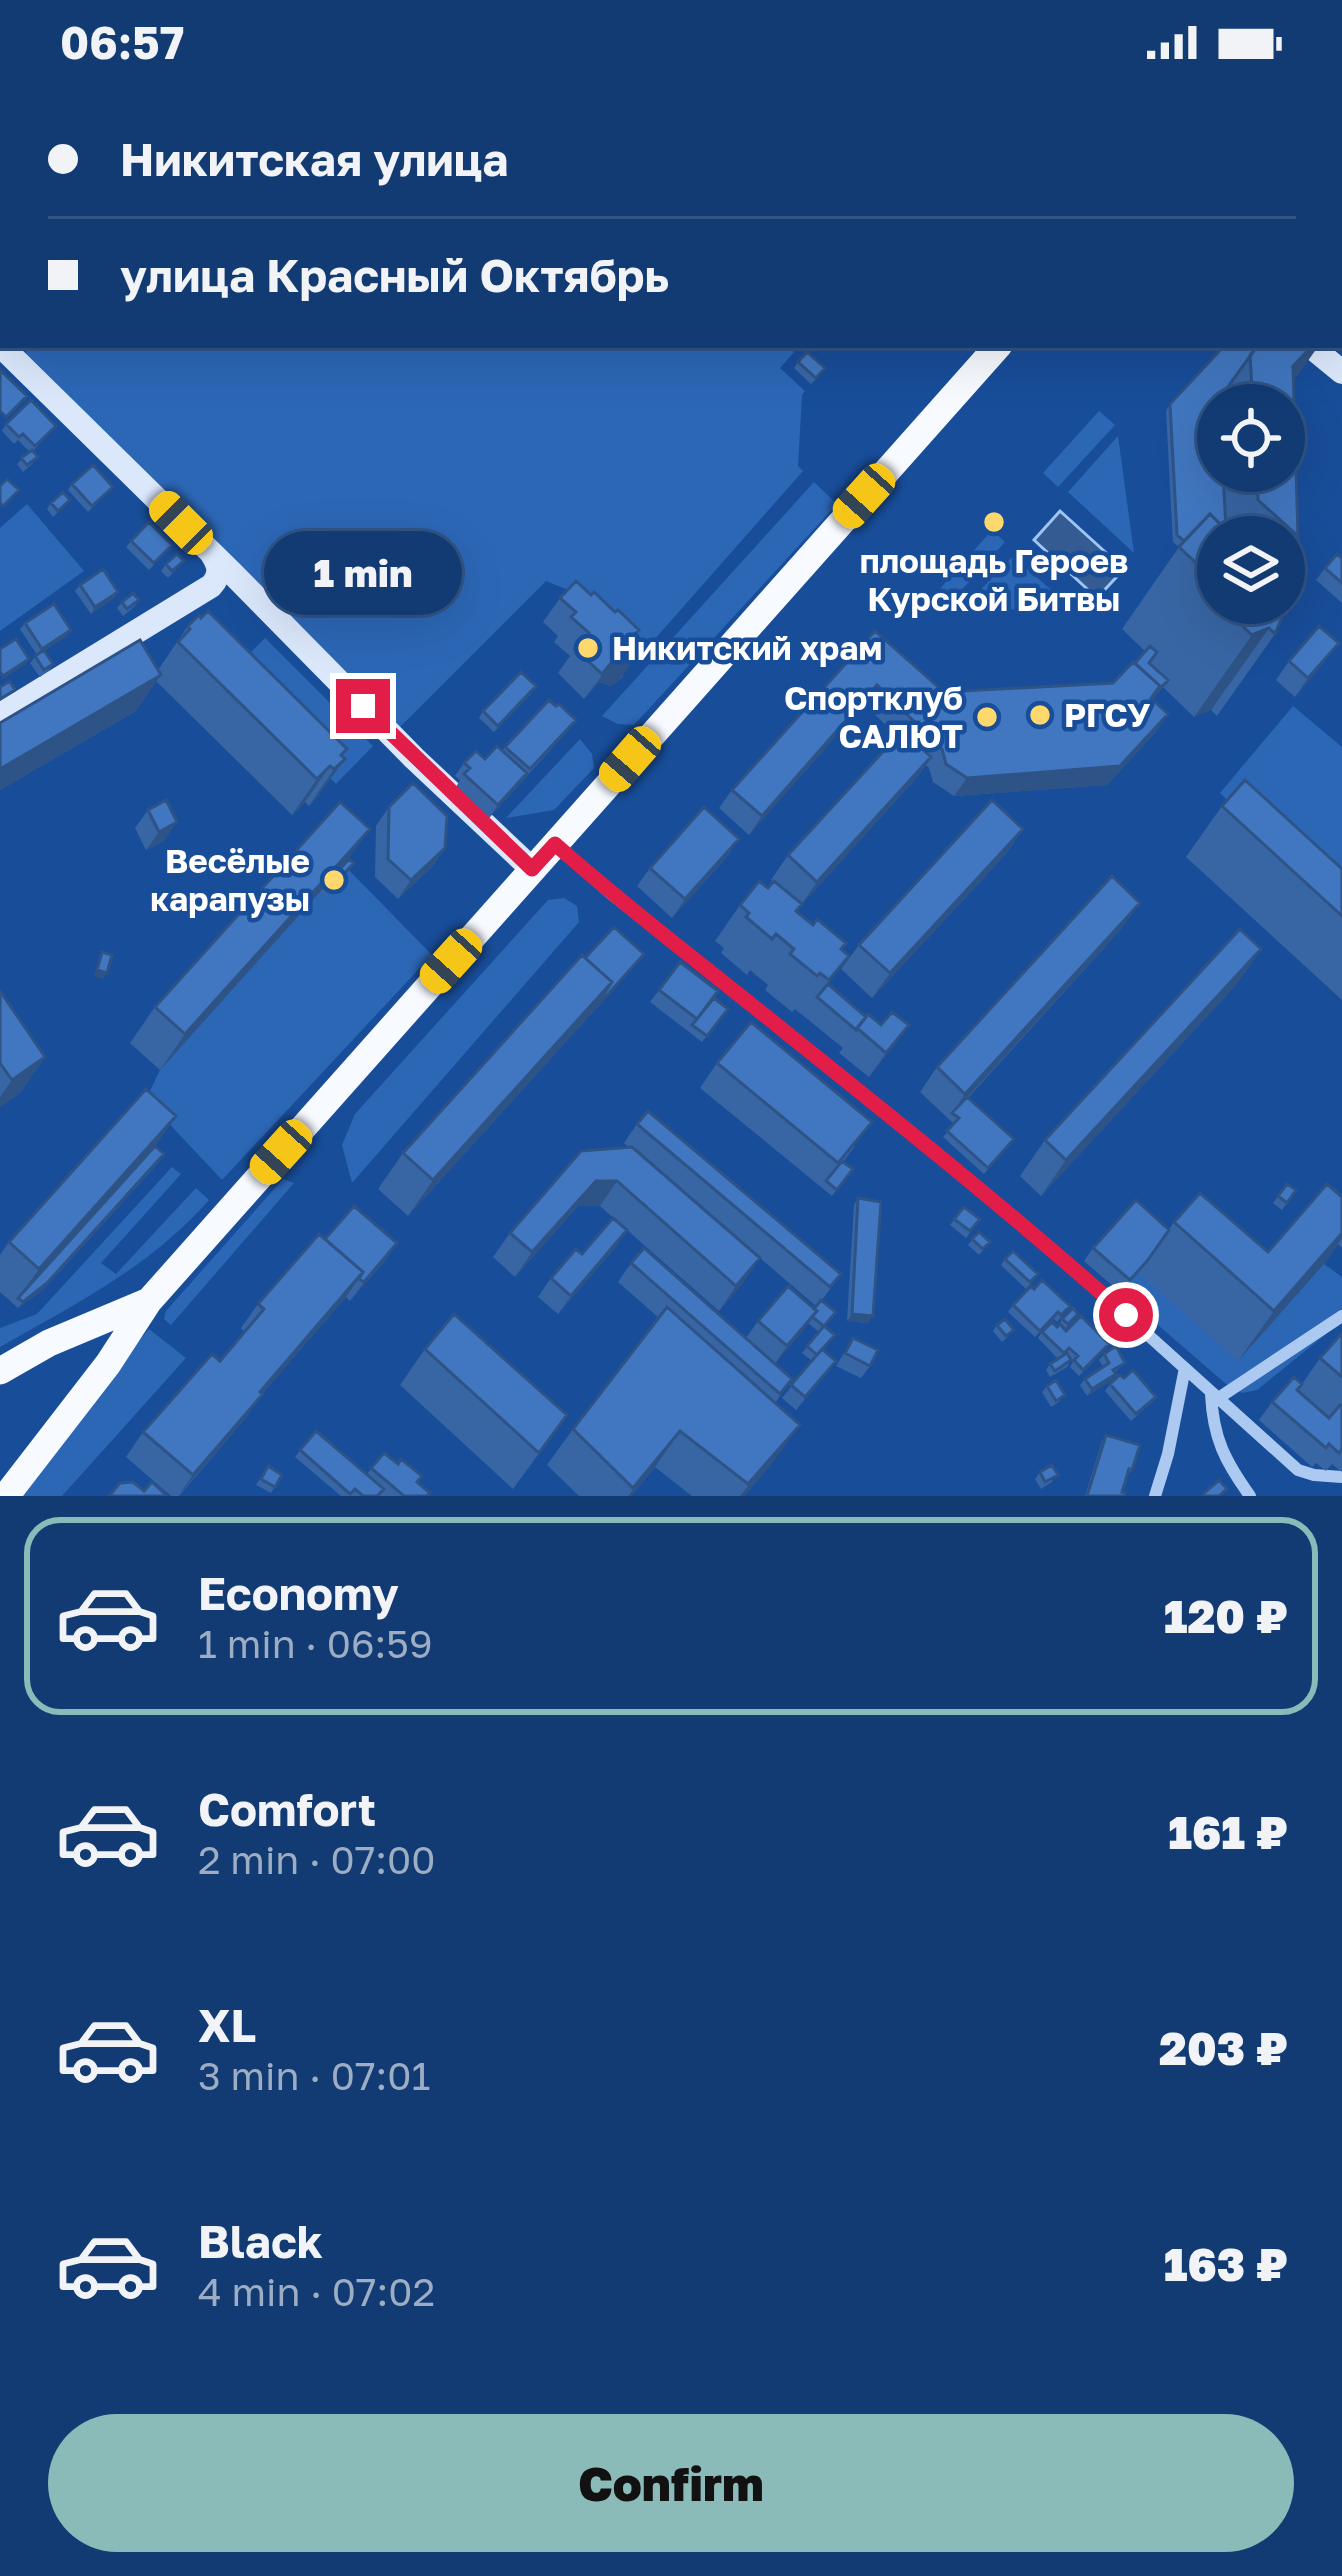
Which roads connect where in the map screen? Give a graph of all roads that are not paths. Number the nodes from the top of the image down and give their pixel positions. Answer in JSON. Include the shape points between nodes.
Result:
{"nodes":[{"id":1,"x":3,"y":348,"type":"edge"},
{"id":2,"x":995,"y":348,"type":"edge"},
{"id":3,"x":1313,"y":348,"type":"edge"},
{"id":4,"x":1342,"y":372,"type":"edge"},
{"id":5,"x":212,"y":554,"type":"junction"},
{"id":6,"x":0,"y":716,"type":"edge"},
{"id":7,"x":555,"y":844,"type":"junction"},
{"id":8,"x":532,"y":869,"type":"junction"},
{"id":9,"x":149,"y":1301,"type":"junction"},
{"id":10,"x":1342,"y":1316,"type":"edge"},
{"id":11,"x":1185,"y":1368,"type":"junction"},
{"id":12,"x":0,"y":1371,"type":"edge"},
{"id":13,"x":1214,"y":1396,"type":"junction"},
{"id":14,"x":1342,"y":1478,"type":"edge"},
{"id":15,"x":6,"y":1496,"type":"edge"},
{"id":16,"x":1154,"y":1496,"type":"edge"},
{"id":17,"x":1250,"y":1496,"type":"edge"}],
"edges":[{"from":1,"to":5,"type":"main road"},
{"from":2,"to":7,"type":"main road"},
{"from":3,"to":4,"type":"main road"},
{"from":5,"to":6,"type":"main road","via":[[219,568],[211,586]]},
{"from":5,"to":8,"type":"main road"},
{"from":7,"to":8,"type":"main road"},
{"from":7,"to":11,"type":"street","via":[[918,1138]]},
{"from":8,"to":9,"type":"main road"},
{"from":9,"to":12,"type":"main road"},
{"from":9,"to":15,"type":"main road"},
{"from":10,"to":13,"type":"street"},
{"from":11,"to":13,"type":"street"},
{"from":11,"to":16,"type":"street"},
{"from":13,"to":14,"type":"street","via":[[1298,1470]]},
{"from":13,"to":17,"type":"street","via":[[1218,1441]]}]}
